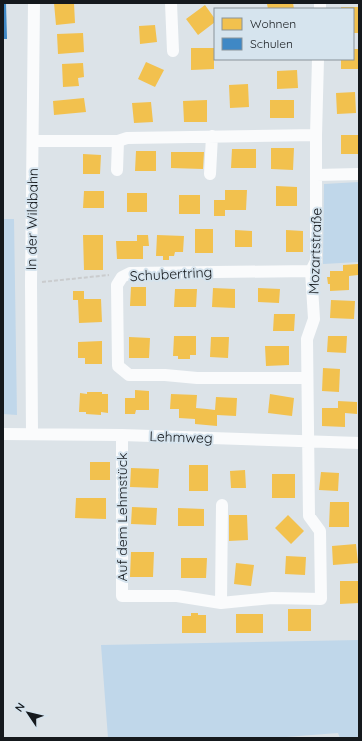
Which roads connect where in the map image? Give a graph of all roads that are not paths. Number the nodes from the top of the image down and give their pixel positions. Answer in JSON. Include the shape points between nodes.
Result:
{"nodes":[{"id":1,"x":34,"y":3,"type":"edge"},
{"id":2,"x":171,"y":3,"type":"edge"},
{"id":3,"x":173,"y":51,"type":"dead end"},
{"id":4,"x":318,"y":60,"type":"edge"},
{"id":5,"x":316,"y":135,"type":"junction"},
{"id":6,"x":212,"y":136,"type":"junction"},
{"id":7,"x":33,"y":141,"type":"junction"},
{"id":8,"x":118,"y":141,"type":"junction"},
{"id":9,"x":117,"y":170,"type":"dead end"},
{"id":10,"x":210,"y":174,"type":"dead end"},
{"id":11,"x":359,"y":174,"type":"edge"},
{"id":12,"x":316,"y":175,"type":"junction"},
{"id":13,"x":311,"y":271,"type":"junction"},
{"id":14,"x":308,"y":378,"type":"junction"},
{"id":15,"x":3,"y":434,"type":"edge"},
{"id":16,"x":32,"y":434,"type":"junction"},
{"id":17,"x":122,"y":435,"type":"junction"},
{"id":18,"x":309,"y":441,"type":"junction"},
{"id":19,"x":359,"y":443,"type":"edge"},
{"id":20,"x":222,"y":505,"type":"dead end"},
{"id":21,"x":221,"y":604,"type":"junction"}],
"edges":[{"from":1,"to":7,"type":"street","name":"In der Wildbahn"},
{"from":2,"to":3,"type":"street"},
{"from":4,"to":5,"type":"street","name":"Mozartstraße"},
{"from":5,"to":6,"type":"street"},
{"from":5,"to":12,"type":"street","name":"Mozartstraße"},
{"from":6,"to":8,"type":"street","via":[[127,138]]},
{"from":6,"to":10,"type":"street"},
{"from":7,"to":8,"type":"street"},
{"from":7,"to":16,"type":"street","name":"In der Wildbahn"},
{"from":8,"to":9,"type":"street"},
{"from":11,"to":12,"type":"street"},
{"from":12,"to":13,"type":"street","name":"Mozartstraße","via":[[316,261]]},
{"from":13,"to":14,"type":"street","name":"Mozartstraße","via":[[314,319],[307,339]]},
{"from":13,"to":14,"type":"street","name":"Schubertring","via":[[130,273],[122,277],[117,285],[118,366],[130,375]]},
{"from":14,"to":18,"type":"street","name":"Mozartstraße"},
{"from":15,"to":16,"type":"street","name":"Lehmweg"},
{"from":16,"to":17,"type":"street","name":"Lehmweg"},
{"from":17,"to":18,"type":"street","name":"Lehmweg"},
{"from":17,"to":21,"type":"street","name":"Auf dem Lehmstück","via":[[122,596],[177,596]]},
{"from":18,"to":19,"type":"street","name":"Lehmweg"},
{"from":18,"to":21,"type":"street","name":"Auf dem Lehmstück","via":[[309,516],[320,531],[321,599],[272,598]]},
{"from":20,"to":21,"type":"street"}]}
